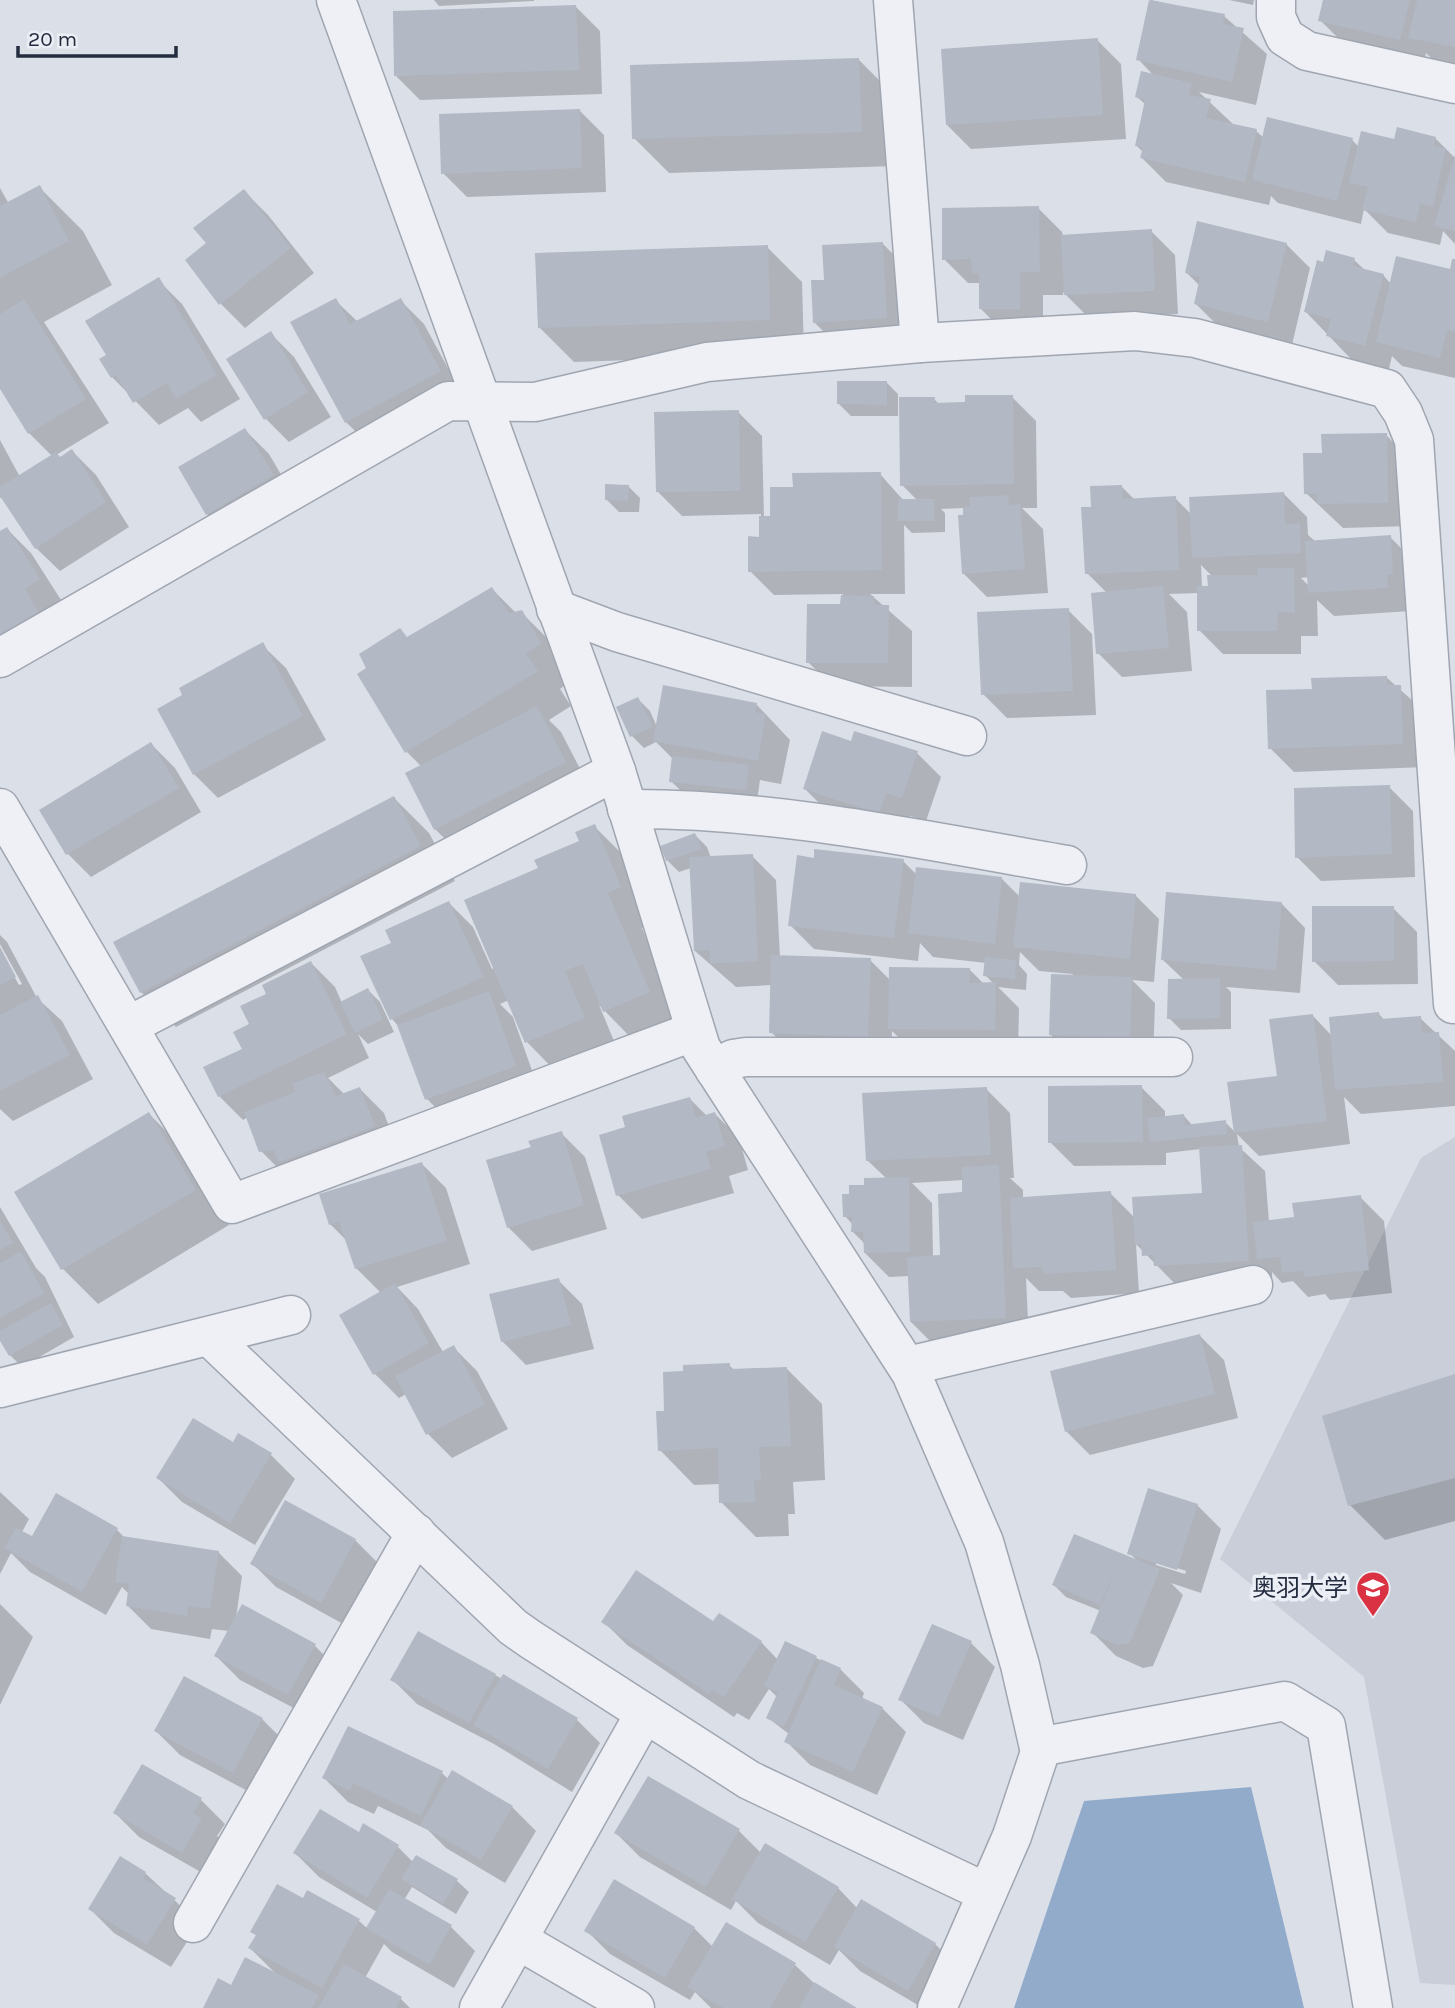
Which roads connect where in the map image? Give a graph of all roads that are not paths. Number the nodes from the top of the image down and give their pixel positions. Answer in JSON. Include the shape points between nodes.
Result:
{"nodes":[{"id":1,"x":335,"y":0,"type":"edge"},
{"id":2,"x":893,"y":0,"type":"edge"},
{"id":3,"x":1276,"y":0,"type":"edge"},
{"id":4,"x":1455,"y":84,"type":"edge"},
{"id":5,"x":920,"y":343,"type":"junction"},
{"id":6,"x":481,"y":400,"type":"junction"},
{"id":7,"x":556,"y":609,"type":"junction"},
{"id":8,"x":0,"y":658,"type":"edge"},
{"id":9,"x":967,"y":736,"type":"dead end"},
{"id":10,"x":616,"y":771,"type":"junction"},
{"id":11,"x":0,"y":808,"type":"edge"},
{"id":12,"x":627,"y":809,"type":"junction"},
{"id":13,"x":1067,"y":865,"type":"dead end"},
{"id":14,"x":1453,"y":1004,"type":"dead end"},
{"id":15,"x":128,"y":1026,"type":"junction"},
{"id":16,"x":695,"y":1031,"type":"junction"},
{"id":17,"x":1173,"y":1057,"type":"dead end"},
{"id":18,"x":715,"y":1070,"type":"junction"},
{"id":19,"x":1253,"y":1285,"type":"dead end"},
{"id":20,"x":291,"y":1315,"type":"dead end"},
{"id":21,"x":210,"y":1337,"type":"junction"},
{"id":22,"x":908,"y":1366,"type":"junction"},
{"id":23,"x":0,"y":1388,"type":"edge"},
{"id":24,"x":416,"y":1534,"type":"junction"},
{"id":25,"x":645,"y":1713,"type":"junction"},
{"id":26,"x":1039,"y":1748,"type":"junction"},
{"id":27,"x":987,"y":1893,"type":"junction"},
{"id":28,"x":193,"y":1923,"type":"dead end"},
{"id":29,"x":518,"y":1940,"type":"junction"},
{"id":30,"x":479,"y":2008,"type":"edge"},
{"id":31,"x":635,"y":2008,"type":"edge"},
{"id":32,"x":937,"y":2008,"type":"edge"},
{"id":33,"x":1373,"y":2008,"type":"edge"}],
"edges":[{"from":1,"to":6,"type":"street"},
{"from":2,"to":5,"type":"street"},
{"from":3,"to":4,"type":"street","via":[[1276,18],[1285,37],[1307,51]]},
{"from":5,"to":6,"type":"street","via":[[707,362],[535,402]]},
{"from":5,"to":14,"type":"street","via":[[1156,333],[1195,338],[1387,389],[1414,440]]},
{"from":6,"to":7,"type":"street"},
{"from":6,"to":8,"type":"street","via":[[448,401]]},
{"from":7,"to":9,"type":"street","via":[[617,632]]},
{"from":7,"to":10,"type":"street"},
{"from":10,"to":12,"type":"street"},
{"from":10,"to":15,"type":"street"},
{"from":11,"to":15,"type":"street"},
{"from":12,"to":13,"type":"street","via":[[738,812],[809,821]]},
{"from":12,"to":16,"type":"street"},
{"from":15,"to":16,"type":"street","via":[[232,1204]]},
{"from":16,"to":18,"type":"street"},
{"from":17,"to":18,"type":"street","via":[[746,1058],[733,1059]]},
{"from":18,"to":22,"type":"street"},
{"from":19,"to":22,"type":"street"},
{"from":20,"to":21,"type":"street"},
{"from":21,"to":23,"type":"street"},
{"from":21,"to":24,"type":"street"},
{"from":22,"to":26,"type":"street","via":[[984,1542]]},
{"from":24,"to":25,"type":"street","via":[[513,1626]]},
{"from":24,"to":28,"type":"street"},
{"from":25,"to":27,"type":"street","via":[[749,1780]]},
{"from":25,"to":29,"type":"street"},
{"from":26,"to":27,"type":"street","via":[[1012,1836]]},
{"from":26,"to":33,"type":"street","via":[[1285,1701],[1325,1726]]},
{"from":27,"to":32,"type":"street"},
{"from":29,"to":30,"type":"street"},
{"from":29,"to":31,"type":"street"}]}
